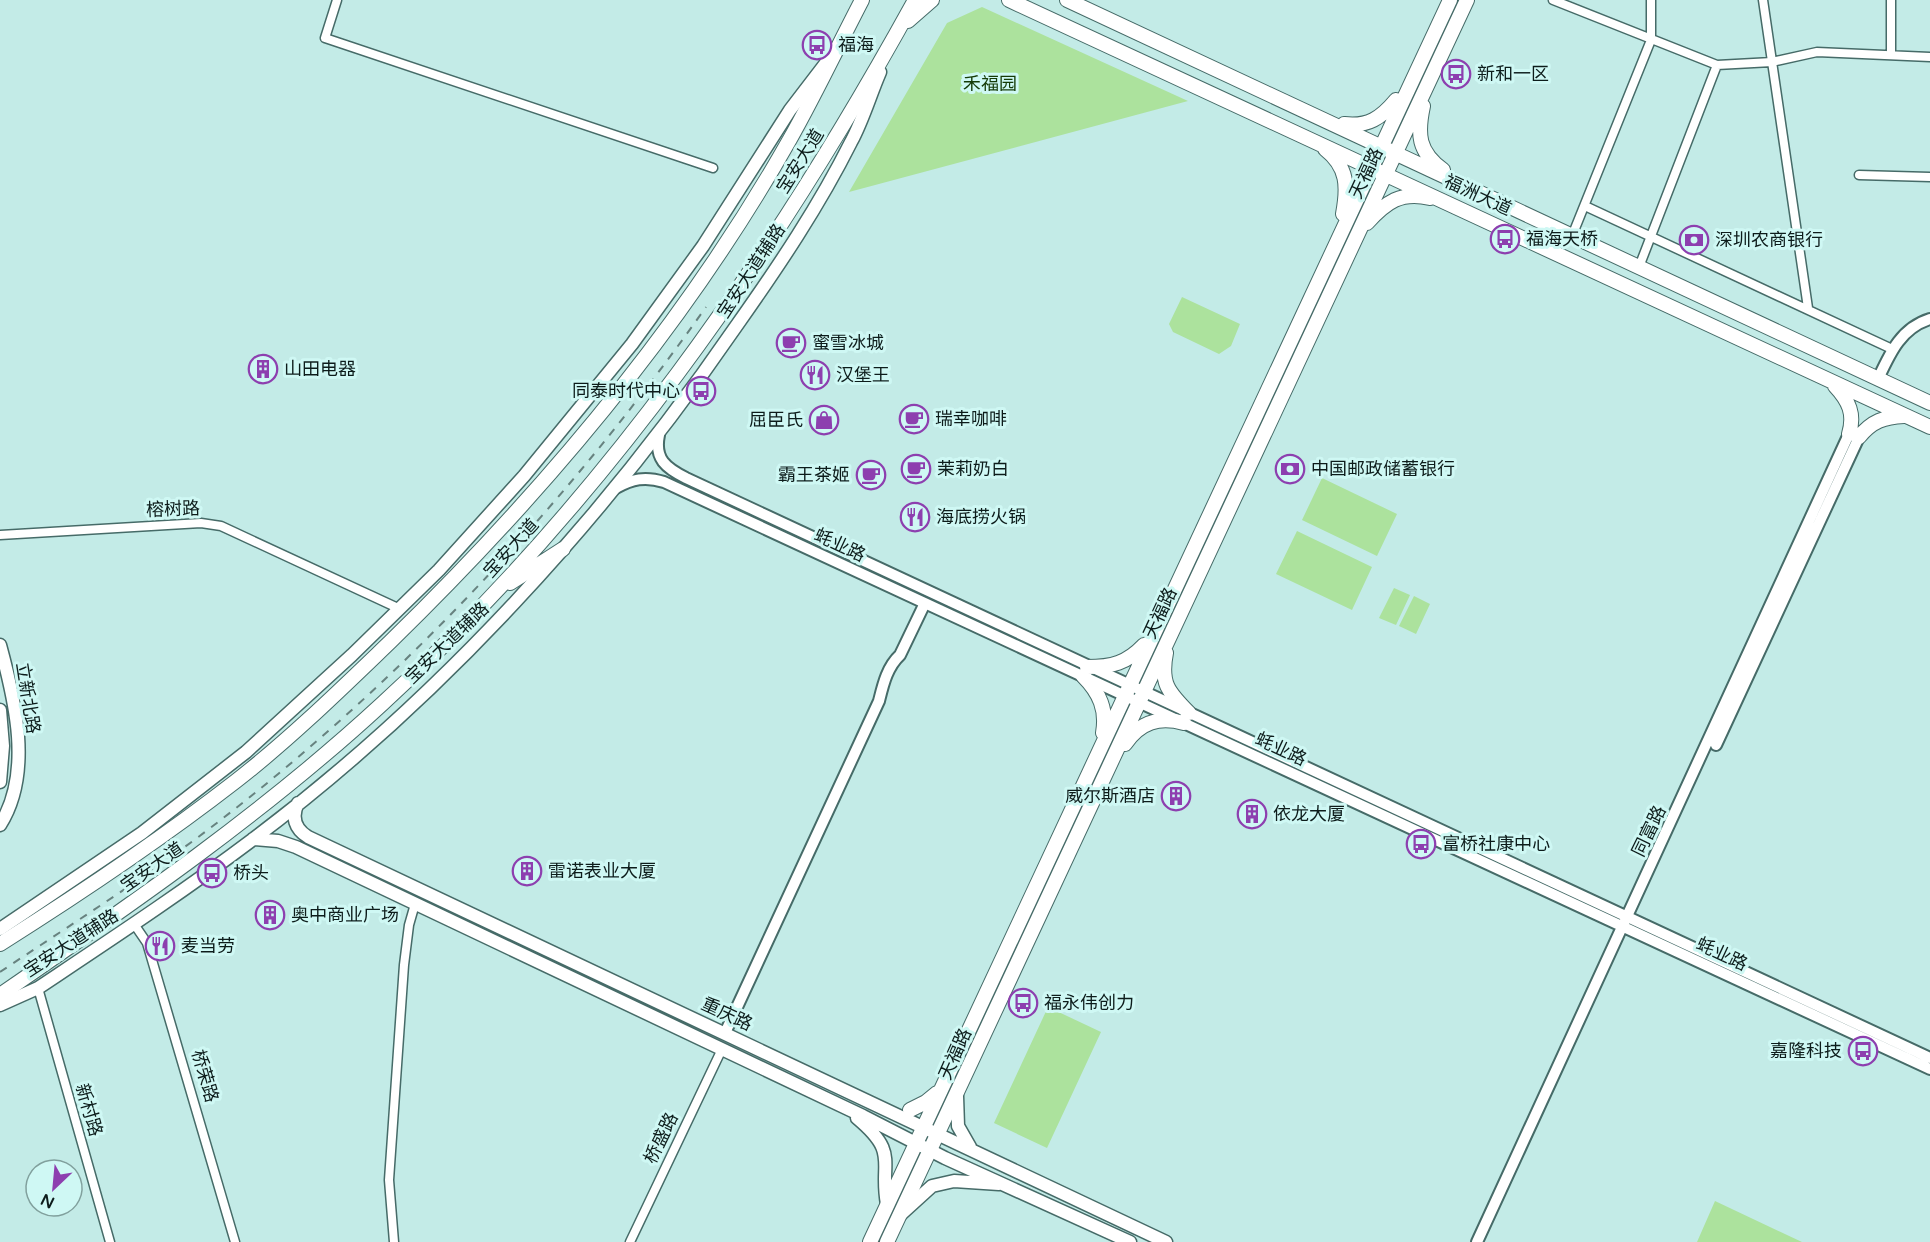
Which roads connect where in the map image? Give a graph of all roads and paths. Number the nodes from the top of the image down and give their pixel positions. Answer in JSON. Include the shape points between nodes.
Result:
{"nodes":[{"id":1,"x":338,"y":0,"type":"edge"},
{"id":2,"x":852,"y":0,"type":"edge"},
{"id":3,"x":862,"y":0,"type":"edge"},
{"id":4,"x":915,"y":0,"type":"edge"},
{"id":5,"x":932,"y":0,"type":"edge"},
{"id":6,"x":1009,"y":0,"type":"edge"},
{"id":7,"x":1067,"y":0,"type":"edge"},
{"id":8,"x":1450,"y":0,"type":"edge"},
{"id":9,"x":1467,"y":0,"type":"edge"},
{"id":10,"x":1553,"y":0,"type":"edge"},
{"id":11,"x":1651,"y":0,"type":"edge"},
{"id":12,"x":1763,"y":0,"type":"edge"},
{"id":13,"x":1891,"y":0,"type":"edge"},
{"id":14,"x":1037,"y":6,"type":"edge"},
{"id":15,"x":894,"y":39,"type":"junction"},
{"id":16,"x":1651,"y":40,"type":"junction"},
{"id":17,"x":837,"y":48,"type":"junction"},
{"id":18,"x":1891,"y":55,"type":"junction"},
{"id":19,"x":1930,"y":57,"type":"edge"},
{"id":20,"x":1772,"y":62,"type":"junction"},
{"id":21,"x":1717,"y":65,"type":"junction"},
{"id":22,"x":1413,"y":76,"type":"junction"},
{"id":23,"x":1427,"y":84,"type":"junction"},
{"id":24,"x":1318,"y":117,"type":"junction"},
{"id":25,"x":1311,"y":138,"type":"junction"},
{"id":26,"x":1380,"y":145,"type":"junction"},
{"id":27,"x":1395,"y":152,"type":"junction"},
{"id":28,"x":1371,"y":166,"type":"junction"},
{"id":29,"x":713,"y":168,"type":"dead end"},
{"id":30,"x":1386,"y":173,"type":"junction"},
{"id":31,"x":1859,"y":175,"type":"dead end"},
{"id":32,"x":1930,"y":177,"type":"edge"},
{"id":33,"x":1464,"y":185,"type":"junction"},
{"id":34,"x":1453,"y":204,"type":"junction"},
{"id":35,"x":1585,"y":206,"type":"junction"},
{"id":36,"x":1340,"y":232,"type":"junction"},
{"id":37,"x":1358,"y":234,"type":"junction"},
{"id":38,"x":1572,"y":236,"type":"junction"},
{"id":39,"x":1652,"y":236,"type":"junction"},
{"id":40,"x":1639,"y":267,"type":"junction"},
{"id":41,"x":1808,"y":308,"type":"junction"},
{"id":42,"x":1930,"y":319,"type":"edge"},
{"id":43,"x":1892,"y":349,"type":"junction"},
{"id":44,"x":1878,"y":379,"type":"junction"},
{"id":45,"x":1829,"y":380,"type":"junction"},
{"id":46,"x":1930,"y":403,"type":"edge"},
{"id":47,"x":1906,"y":416,"type":"junction"},
{"id":48,"x":1930,"y":427,"type":"edge"},
{"id":49,"x":659,"y":435,"type":"junction"},
{"id":50,"x":1854,"y":436,"type":"junction"},
{"id":51,"x":616,"y":488,"type":"junction"},
{"id":52,"x":0,"y":535,"type":"edge"},
{"id":53,"x":563,"y":549,"type":"junction"},
{"id":54,"x":496,"y":592,"type":"junction"},
{"id":55,"x":925,"y":603,"type":"junction"},
{"id":56,"x":400,"y":609,"type":"junction"},
{"id":57,"x":1157,"y":626,"type":"junction"},
{"id":58,"x":1170,"y":635,"type":"junction"},
{"id":59,"x":0,"y":645,"type":"edge"},
{"id":60,"x":1085,"y":672,"type":"junction"},
{"id":61,"x":1127,"y":690,"type":"junction"},
{"id":62,"x":1141,"y":697,"type":"junction"},
{"id":63,"x":0,"y":710,"type":"edge"},
{"id":64,"x":1187,"y":718,"type":"junction"},
{"id":65,"x":1095,"y":759,"type":"junction"},
{"id":66,"x":1110,"y":765,"type":"junction"},
{"id":67,"x":0,"y":782,"type":"edge"},
{"id":68,"x":299,"y":803,"type":"junction"},
{"id":69,"x":0,"y":825,"type":"edge"},
{"id":70,"x":253,"y":839,"type":"junction"},
{"id":71,"x":362,"y":862,"type":"junction"},
{"id":72,"x":356,"y":876,"type":"junction"},
{"id":73,"x":415,"y":904,"type":"junction"},
{"id":74,"x":1626,"y":922,"type":"junction"},
{"id":75,"x":134,"y":924,"type":"junction"},
{"id":76,"x":0,"y":929,"type":"edge"},
{"id":77,"x":0,"y":944,"type":"edge"},
{"id":78,"x":38,"y":987,"type":"junction"},
{"id":79,"x":0,"y":995,"type":"edge"},
{"id":80,"x":0,"y":1005,"type":"edge"},
{"id":81,"x":725,"y":1033,"type":"junction"},
{"id":82,"x":722,"y":1049,"type":"junction"},
{"id":83,"x":1930,"y":1058,"type":"edge"},
{"id":84,"x":1930,"y":1069,"type":"edge"},
{"id":85,"x":942,"y":1086,"type":"junction"},
{"id":86,"x":958,"y":1092,"type":"junction"},
{"id":87,"x":875,"y":1104,"type":"junction"},
{"id":88,"x":843,"y":1106,"type":"junction"},
{"id":89,"x":910,"y":1110,"type":"joint"},
{"id":90,"x":922,"y":1126,"type":"junction"},
{"id":91,"x":939,"y":1134,"type":"junction"},
{"id":92,"x":915,"y":1142,"type":"junction"},
{"id":93,"x":931,"y":1151,"type":"junction"},
{"id":94,"x":976,"y":1153,"type":"junction"},
{"id":95,"x":1004,"y":1184,"type":"junction"},
{"id":96,"x":887,"y":1204,"type":"junction"},
{"id":97,"x":898,"y":1217,"type":"junction"},
{"id":98,"x":110,"y":1242,"type":"edge"},
{"id":99,"x":235,"y":1242,"type":"edge"},
{"id":100,"x":394,"y":1242,"type":"edge"},
{"id":101,"x":630,"y":1242,"type":"edge"},
{"id":102,"x":870,"y":1242,"type":"edge"},
{"id":103,"x":887,"y":1242,"type":"edge"},
{"id":104,"x":1130,"y":1242,"type":"edge"},
{"id":105,"x":1166,"y":1242,"type":"edge"},
{"id":106,"x":1477,"y":1242,"type":"edge"},
{"id":107,"x":1483,"y":1242,"type":"edge"}],
"edges":[{"from":1,"to":29,"type":"street","via":[[324,38]]},
{"from":2,"to":17,"type":"main road"},
{"from":3,"to":17,"type":"main road","name":"宝安大道"},
{"from":4,"to":15,"type":"main road","name":"宝安大道"},
{"from":5,"to":15,"type":"main road"},
{"from":6,"to":14,"type":"main road","name":"福洲大道"},
{"from":7,"to":24,"type":"main road","name":"福洲大道"},
{"from":8,"to":22,"type":"main road","name":"天福路"},
{"from":9,"to":23,"type":"main road","name":"天福路"},
{"from":10,"to":16,"type":"street"},
{"from":11,"to":16,"type":"street"},
{"from":12,"to":20,"type":"street"},
{"from":13,"to":18,"type":"street"},
{"from":14,"to":25,"type":"main road","name":"福洲大道"},
{"from":15,"to":49,"type":"main road","name":"宝安大道辅路","via":[[850,144],[812,212]]},
{"from":15,"to":54,"type":"main road","name":"宝安大道","via":[[782,223],[680,372],[604,468]]},
{"from":16,"to":21,"type":"street"},
{"from":16,"to":35,"type":"street"},
{"from":17,"to":56,"type":"main road","via":[[790,110],[703,246],[632,344],[524,476]]},
{"from":17,"to":77,"type":"main road","name":"宝安大道","via":[[785,147],[686,301],[634,370],[493,539],[347,684],[238,780],[137,854]]},
{"from":18,"to":19,"type":"street"},
{"from":18,"to":20,"type":"street","via":[[1817,52]]},
{"from":20,"to":21,"type":"street"},
{"from":20,"to":41,"type":"street"},
{"from":21,"to":39,"type":"street"},
{"from":22,"to":24,"type":"main road","via":[[1395,102],[1371,123],[1345,125]]},
{"from":22,"to":26,"type":"main road","name":"天福路"},
{"from":23,"to":27,"type":"main road","name":"天福路"},
{"from":23,"to":33,"type":"main road","via":[[1420,142],[1435,164]]},
{"from":24,"to":26,"type":"main road","name":"福洲大道"},
{"from":25,"to":28,"type":"main road","name":"福洲大道"},
{"from":25,"to":36,"type":"main road","via":[[1343,168],[1347,181]]},
{"from":26,"to":27,"type":"main road","name":"福洲大道"},
{"from":26,"to":28,"type":"main road","name":"天福路"},
{"from":27,"to":30,"type":"main road","name":"天福路"},
{"from":27,"to":33,"type":"main road","name":"福洲大道"},
{"from":28,"to":30,"type":"main road","name":"福洲大道"},
{"from":28,"to":36,"type":"main road","name":"天福路"},
{"from":30,"to":34,"type":"main road","name":"福洲大道"},
{"from":30,"to":37,"type":"main road","name":"天福路"},
{"from":31,"to":32,"type":"street"},
{"from":33,"to":38,"type":"main road","name":"福洲大道"},
{"from":34,"to":37,"type":"main road","via":[[1411,195],[1397,197],[1386,203]]},
{"from":34,"to":45,"type":"main road","name":"福洲大道"},
{"from":35,"to":38,"type":"street"},
{"from":35,"to":39,"type":"street"},
{"from":36,"to":57,"type":"main road","name":"天福路"},
{"from":37,"to":58,"type":"main road","name":"天福路"},
{"from":38,"to":40,"type":"main road","name":"福洲大道"},
{"from":39,"to":40,"type":"street"},
{"from":39,"to":41,"type":"street"},
{"from":40,"to":44,"type":"main road","name":"福洲大道"},
{"from":41,"to":43,"type":"street"},
{"from":42,"to":43,"type":"street","via":[[1906,332]]},
{"from":43,"to":44,"type":"street"},
{"from":44,"to":46,"type":"main road","name":"福洲大道"},
{"from":45,"to":47,"type":"main road","name":"福洲大道"},
{"from":45,"to":50,"type":"main road","via":[[1848,400]]},
{"from":47,"to":48,"type":"main road","name":"福洲大道"},
{"from":47,"to":50,"type":"main road","via":[[1886,417]]},
{"from":49,"to":51,"type":"main road","name":"宝安大道辅路"},
{"from":49,"to":60,"type":"street","name":"蚝业路","via":[[660,460],[674,472]]},
{"from":50,"to":74,"type":"street","name":"同富路"},
{"from":51,"to":53,"type":"main road","name":"宝安大道辅路"},
{"from":51,"to":55,"type":"street","name":"蚝业路","via":[[633,479],[664,482]]},
{"from":52,"to":56,"type":"street","name":"榕树路","via":[[201,523],[221,526]]},
{"from":53,"to":54,"type":"main road"},
{"from":53,"to":68,"type":"main road","name":"宝安大道辅路","via":[[451,667]]},
{"from":54,"to":79,"type":"main road","name":"宝安大道","via":[[380,706],[264,805],[212,847]]},
{"from":55,"to":60,"type":"street","name":"蚝业路"},
{"from":55,"to":81,"type":"street","via":[[885,679],[879,701]]},
{"from":56,"to":76,"type":"main road","via":[[246,752],[174,810]]},
{"from":57,"to":60,"type":"main road","via":[[1133,657]]},
{"from":57,"to":61,"type":"main road","name":"天福路"},
{"from":58,"to":62,"type":"main road","name":"天福路"},
{"from":58,"to":64,"type":"main road","via":[[1165,683]]},
{"from":59,"to":69,"type":"main road","name":"立新北路","via":[[15,714],[18,763],[14,797]]},
{"from":60,"to":61,"type":"street","name":"蚝业路"},
{"from":60,"to":65,"type":"main road","via":[[1103,709],[1103,732]]},
{"from":61,"to":62,"type":"street","name":"蚝业路"},
{"from":61,"to":65,"type":"main road","name":"天福路"},
{"from":62,"to":64,"type":"street","name":"蚝业路"},
{"from":62,"to":66,"type":"main road","name":"天福路"},
{"from":63,"to":67,"type":"main road","name":"立新北路"},
{"from":64,"to":66,"type":"main road","via":[[1164,718],[1146,724],[1129,737]]},
{"from":64,"to":74,"type":"street","name":"蚝业路"},
{"from":65,"to":85,"type":"main road","name":"天福路"},
{"from":66,"to":86,"type":"main road","name":"天福路"},
{"from":68,"to":70,"type":"main road","name":"宝安大道辅路"},
{"from":68,"to":71,"type":"main road","name":"重庆路","via":[[295,821],[302,834]]},
{"from":70,"to":72,"type":"main road","name":"重庆路","via":[[288,844]]},
{"from":70,"to":75,"type":"main road","name":"宝安大道辅路"},
{"from":71,"to":72,"type":"main road"},
{"from":71,"to":81,"type":"main road","name":"重庆路"},
{"from":72,"to":73,"type":"main road","name":"重庆路"},
{"from":73,"to":82,"type":"main road","name":"重庆路"},
{"from":73,"to":100,"type":"street","via":[[408,925],[404,966],[389,1180]]},
{"from":74,"to":83,"type":"street","name":"蚝业路"},
{"from":74,"to":84,"type":"street","name":"蚝业路"},
{"from":74,"to":106,"type":"street","name":"同富路"},
{"from":74,"to":107,"type":"street","name":"同富路"},
{"from":75,"to":78,"type":"main road","name":"宝安大道辅路"},
{"from":75,"to":99,"type":"street","name":"桥荣路","via":[[147,943]]},
{"from":78,"to":80,"type":"main road","name":"宝安大道辅路"},
{"from":78,"to":98,"type":"street","name":"新村路"},
{"from":81,"to":87,"type":"main road","name":"重庆路"},
{"from":82,"to":88,"type":"main road","name":"重庆路"},
{"from":82,"to":101,"type":"street","name":"桥盛路"},
{"from":85,"to":89,"type":"main road","via":[[926,1102]]},
{"from":85,"to":90,"type":"main road","name":"天福路"},
{"from":86,"to":91,"type":"main road","name":"天福路"},
{"from":86,"to":94,"type":"main road","via":[[958,1126]]},
{"from":87,"to":89,"type":"main road"},
{"from":87,"to":90,"type":"main road","name":"重庆路"},
{"from":88,"to":92,"type":"main road","name":"重庆路"},
{"from":88,"to":96,"type":"main road","via":[[873,1131],[885,1151]]},
{"from":90,"to":91,"type":"main road","name":"重庆路"},
{"from":90,"to":92,"type":"main road","name":"天福路"},
{"from":91,"to":93,"type":"main road","name":"天福路"},
{"from":91,"to":94,"type":"main road","name":"重庆路"},
{"from":92,"to":93,"type":"main road","name":"重庆路"},
{"from":92,"to":96,"type":"main road","name":"天福路"},
{"from":93,"to":95,"type":"main road","name":"重庆路"},
{"from":93,"to":97,"type":"main road","name":"天福路"},
{"from":94,"to":105,"type":"main road","name":"重庆路"},
{"from":95,"to":97,"type":"main road","via":[[954,1181],[932,1186]]},
{"from":95,"to":104,"type":"main road","name":"重庆路"},
{"from":96,"to":102,"type":"main road","name":"天福路"},
{"from":97,"to":103,"type":"main road","name":"天福路"}]}
